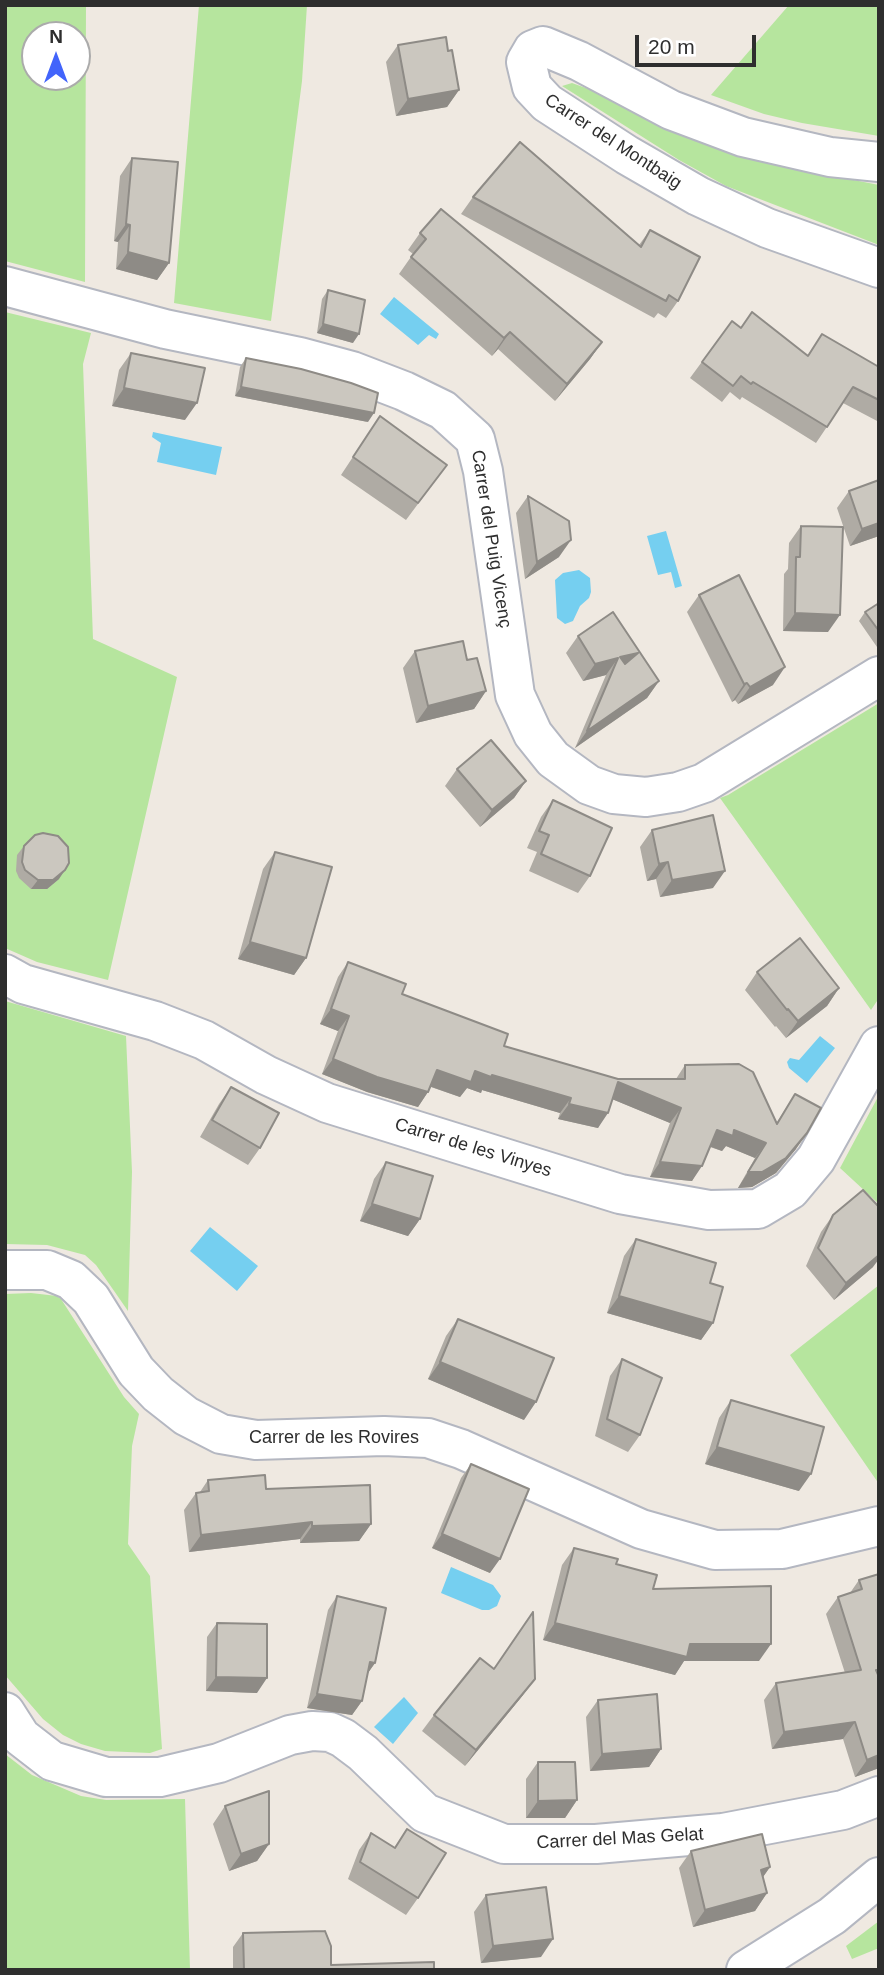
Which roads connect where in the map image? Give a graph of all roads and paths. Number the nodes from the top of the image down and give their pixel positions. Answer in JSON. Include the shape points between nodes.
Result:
{"nodes":[{"id":1,"x":879,"y":162,"type":"edge"},
{"id":2,"x":879,"y":268,"type":"edge"},
{"id":3,"x":5,"y":286,"type":"edge"},
{"id":4,"x":879,"y":676,"type":"edge"},
{"id":5,"x":5,"y":974,"type":"edge"},
{"id":6,"x":879,"y":1045,"type":"edge"},
{"id":7,"x":5,"y":1270,"type":"edge"},
{"id":8,"x":879,"y":1526,"type":"edge"},
{"id":9,"x":5,"y":1712,"type":"edge"},
{"id":10,"x":879,"y":1796,"type":"edge"},
{"id":11,"x":879,"y":1877,"type":"edge"},
{"id":12,"x":746,"y":1970,"type":"edge"}],
"edges":[{"from":1,"to":2,"type":"street","name":"Carrer del Montbaig","via":[[830,157],[743,137],[671,110],[543,46],[533,50],[526,62],[532,87],[547,103],[627,155],[698,196],[767,228]]},
{"from":3,"to":4,"type":"street","name":"Carrer del Puig Vicenç","via":[[165,329],[352,371],[443,410],[475,439],[515,695],[533,734],[554,759],[589,785],[614,794],[646,797],[704,783]]},
{"from":5,"to":6,"type":"street","name":"Carrer de les Vinyes","via":[[23,984],[155,1021],[204,1040],[327,1102],[609,1190],[709,1210],[758,1209],[790,1190],[816,1159]]},
{"from":7,"to":8,"type":"street","name":"Carrer de les Rovires","via":[[47,1270],[71,1280],[91,1299],[136,1371],[158,1394],[186,1416],[221,1434],[256,1440],[428,1438],[641,1529],[715,1550],[782,1549]]},
{"from":9,"to":10,"type":"street","name":"Carrer del Mas Gelat","via":[[21,1737],[52,1761],[106,1777],[160,1777],[219,1763],[290,1735],[330,1732],[363,1753],[425,1813],[504,1844],[596,1844],[723,1833],[843,1810]]},
{"from":11,"to":12,"type":"street","via":[[832,1916]]}]}
